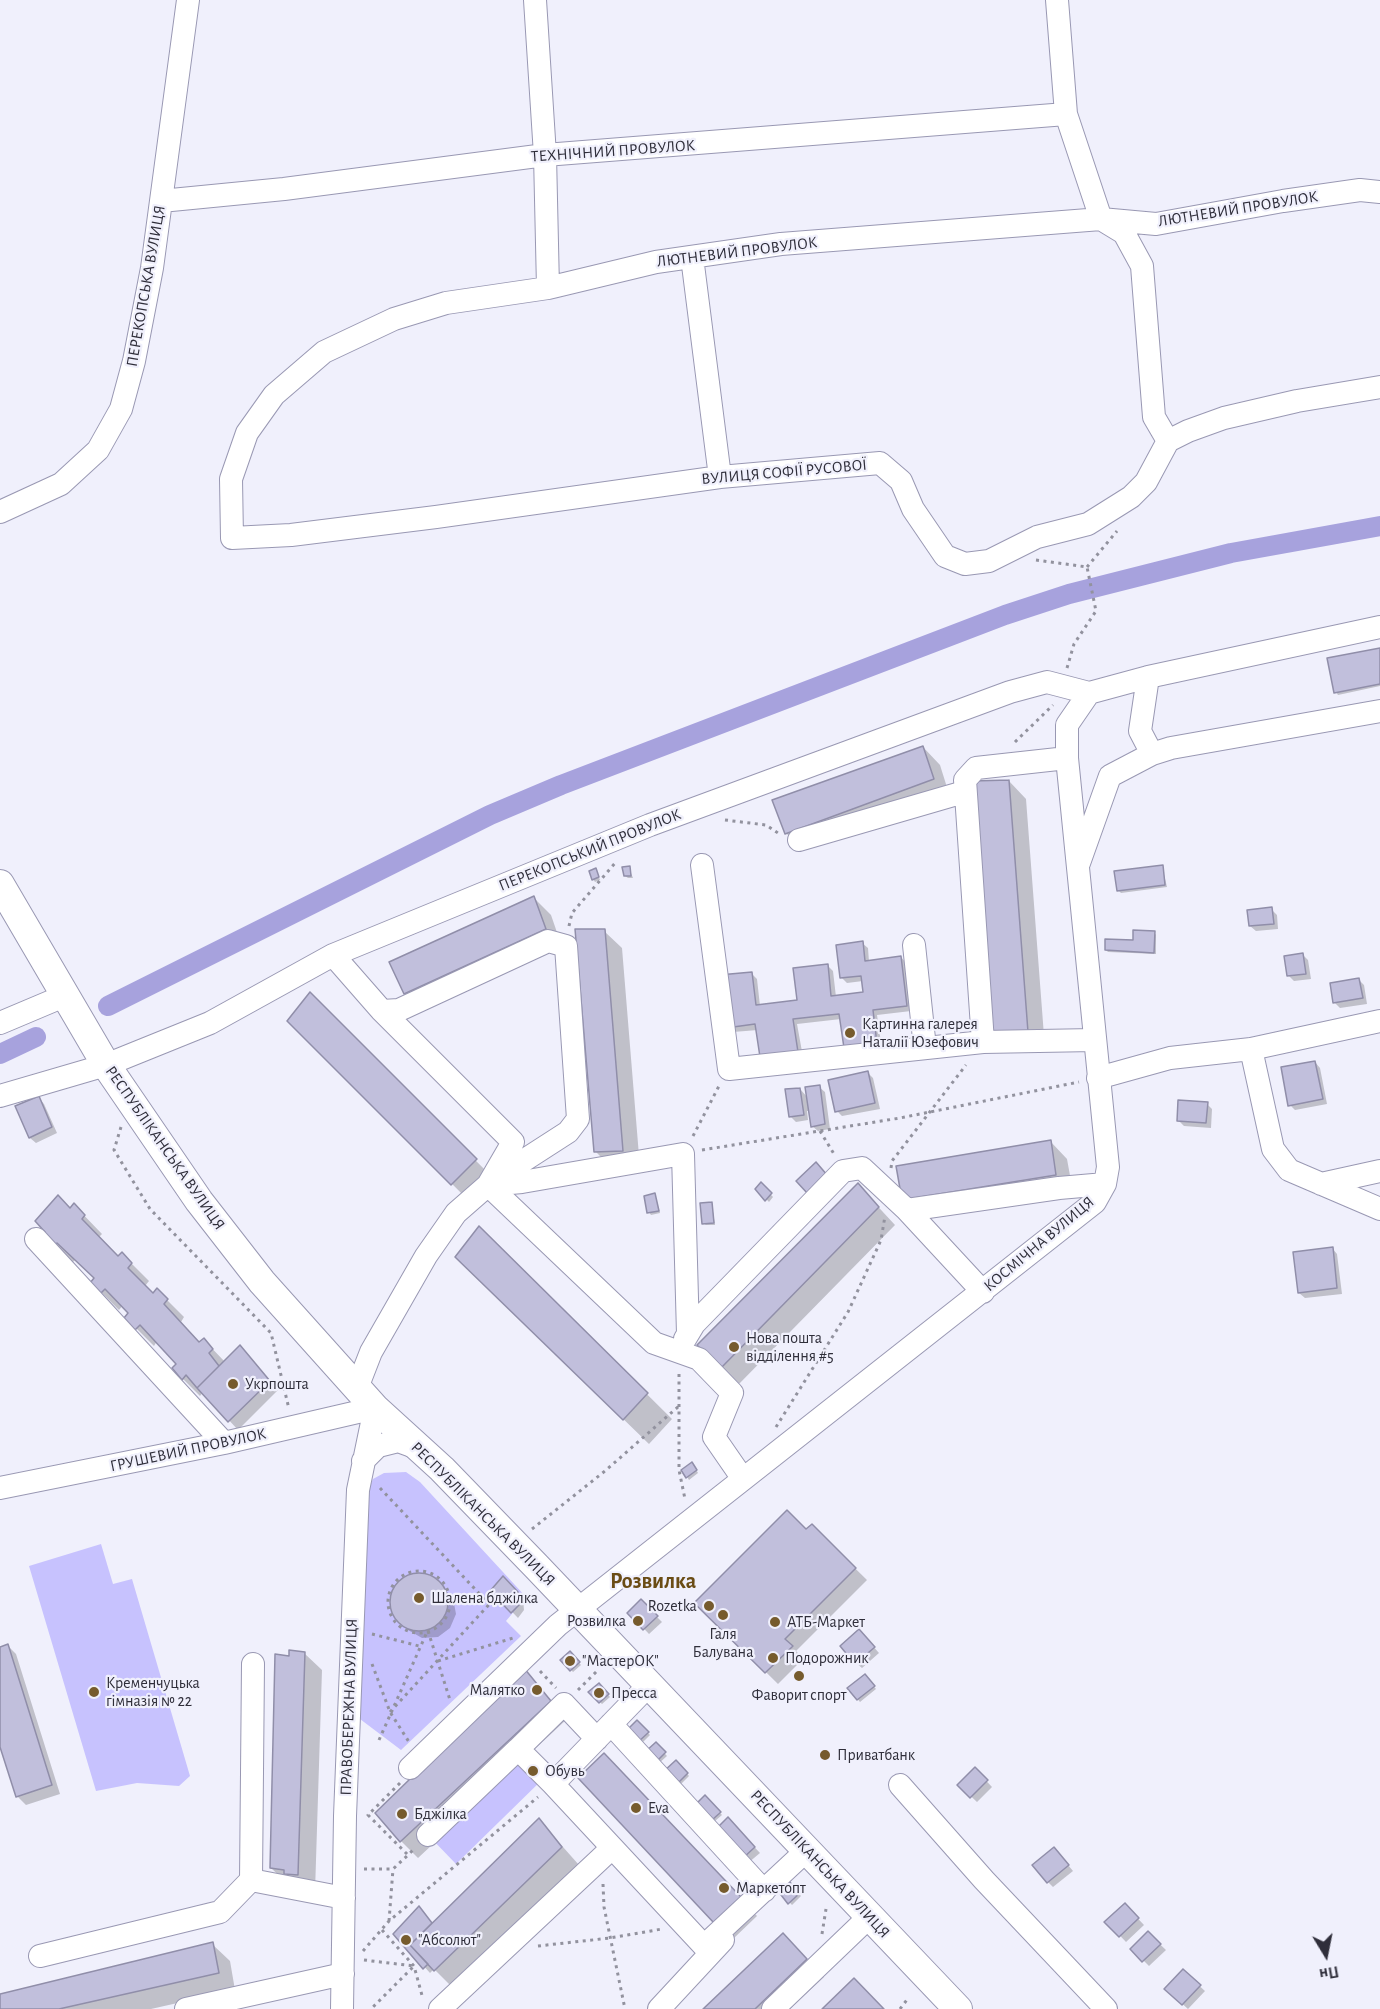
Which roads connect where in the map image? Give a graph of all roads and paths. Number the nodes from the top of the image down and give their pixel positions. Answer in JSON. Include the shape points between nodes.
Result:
{"nodes":[{"id":1,"x":188,"y":0,"type":"edge"},
{"id":2,"x":535,"y":0,"type":"edge"},
{"id":3,"x":1057,"y":0,"type":"edge"},
{"id":4,"x":1066,"y":114,"type":"junction"},
{"id":5,"x":545,"y":155,"type":"junction"},
{"id":6,"x":1380,"y":192,"type":"edge"},
{"id":7,"x":161,"y":201,"type":"junction"},
{"id":8,"x":1101,"y":219,"type":"junction"},
{"id":9,"x":692,"y":257,"type":"junction"},
{"id":10,"x":548,"y":288,"type":"junction"},
{"id":11,"x":1380,"y":387,"type":"edge"},
{"id":12,"x":1168,"y":441,"type":"junction"},
{"id":13,"x":720,"y":477,"type":"junction"},
{"id":14,"x":0,"y":512,"type":"edge"},
{"id":15,"x":232,"y":538,"type":"joint"},
{"id":16,"x":1011,"y":549,"type":"junction"},
{"id":17,"x":1096,"y":611,"type":"dead end"},
{"id":18,"x":1380,"y":627,"type":"edge"},
{"id":19,"x":1148,"y":677,"type":"junction"},
{"id":20,"x":1089,"y":693,"type":"junction"},
{"id":21,"x":1380,"y":711,"type":"edge"},
{"id":22,"x":1152,"y":754,"type":"junction"},
{"id":23,"x":1066,"y":758,"type":"junction"},
{"id":24,"x":964,"y":792,"type":"junction"},
{"id":25,"x":697,"y":807,"type":"junction"},
{"id":26,"x":799,"y":840,"type":"joint"},
{"id":27,"x":620,"y":858,"type":"dead end"},
{"id":28,"x":702,"y":866,"type":"dead end"},
{"id":29,"x":1077,"y":867,"type":"junction"},
{"id":30,"x":0,"y":884,"type":"edge"},
{"id":31,"x":566,"y":945,"type":"junction"},
{"id":32,"x":914,"y":945,"type":"dead end"},
{"id":33,"x":333,"y":956,"type":"junction"},
{"id":34,"x":59,"y":989,"type":"junction"},
{"id":35,"x":382,"y":1011,"type":"junction"},
{"id":36,"x":1380,"y":1021,"type":"edge"},
{"id":37,"x":0,"y":1023,"type":"edge"},
{"id":38,"x":1094,"y":1040,"type":"junction"},
{"id":39,"x":983,"y":1042,"type":"junction"},
{"id":40,"x":925,"y":1048,"type":"junction"},
{"id":41,"x":1251,"y":1049,"type":"junction"},
{"id":42,"x":106,"y":1065,"type":"junction"},
{"id":43,"x":729,"y":1069,"type":"junction"},
{"id":44,"x":1098,"y":1078,"type":"junction"},
{"id":45,"x":0,"y":1096,"type":"edge"},
{"id":46,"x":929,"y":1113,"type":"junction"},
{"id":47,"x":820,"y":1131,"type":"junction"},
{"id":48,"x":684,"y":1154,"type":"junction"},
{"id":49,"x":501,"y":1164,"type":"junction"},
{"id":50,"x":843,"y":1171,"type":"junction"},
{"id":51,"x":1380,"y":1171,"type":"edge"},
{"id":52,"x":1105,"y":1184,"type":"junction"},
{"id":53,"x":1321,"y":1184,"type":"junction"},
{"id":54,"x":488,"y":1185,"type":"junction"},
{"id":55,"x":889,"y":1194,"type":"junction"},
{"id":56,"x":1380,"y":1209,"type":"edge"},
{"id":57,"x":907,"y":1210,"type":"junction"},
{"id":58,"x":36,"y":1239,"type":"dead end"},
{"id":59,"x":983,"y":1292,"type":"junction"},
{"id":60,"x":684,"y":1342,"type":"junction"},
{"id":61,"x":366,"y":1398,"type":"junction"},
{"id":62,"x":679,"y":1406,"type":"junction"},
{"id":63,"x":773,"y":1431,"type":"dead end"},
{"id":64,"x":224,"y":1443,"type":"junction"},
{"id":65,"x":420,"y":1449,"type":"junction"},
{"id":66,"x":363,"y":1461,"type":"junction"},
{"id":67,"x":743,"y":1479,"type":"junction"},
{"id":68,"x":378,"y":1486,"type":"dead end"},
{"id":69,"x":0,"y":1488,"type":"edge"},
{"id":70,"x":687,"y":1509,"type":"dead end"},
{"id":71,"x":532,"y":1528,"type":"dead end"},
{"id":72,"x":496,"y":1597,"type":"dead end"},
{"id":73,"x":489,"y":1604,"type":"junction"},
{"id":74,"x":578,"y":1611,"type":"junction"},
{"id":75,"x":428,"y":1630,"type":"junction"},
{"id":76,"x":370,"y":1634,"type":"dead end"},
{"id":77,"x":419,"y":1646,"type":"junction"},
{"id":78,"x":520,"y":1647,"type":"junction"},
{"id":79,"x":438,"y":1661,"type":"junction"},
{"id":80,"x":372,"y":1662,"type":"dead end"},
{"id":81,"x":253,"y":1664,"type":"dead end"},
{"id":82,"x":599,"y":1668,"type":"dead end"},
{"id":83,"x":649,"y":1685,"type":"junction"},
{"id":84,"x":566,"y":1702,"type":"junction"},
{"id":85,"x":390,"y":1712,"type":"junction"},
{"id":86,"x":456,"y":1723,"type":"junction"},
{"id":87,"x":604,"y":1732,"type":"junction"},
{"id":88,"x":379,"y":1740,"type":"dead end"},
{"id":89,"x":518,"y":1749,"type":"junction"},
{"id":90,"x":415,"y":1763,"type":"joint"},
{"id":91,"x":553,"y":1784,"type":"junction"},
{"id":92,"x":900,"y":1785,"type":"dead end"},
{"id":93,"x":428,"y":1835,"type":"dead end"},
{"id":94,"x":807,"y":1851,"type":"junction"},
{"id":95,"x":608,"y":1853,"type":"junction"},
{"id":96,"x":408,"y":1855,"type":"dead end"},
{"id":97,"x":393,"y":1869,"type":"junction"},
{"id":98,"x":353,"y":1870,"type":"dead end"},
{"id":99,"x":251,"y":1880,"type":"junction"},
{"id":100,"x":761,"y":1894,"type":"junction"},
{"id":101,"x":344,"y":1898,"type":"junction"},
{"id":102,"x":869,"y":1917,"type":"junction"},
{"id":103,"x":389,"y":1921,"type":"junction"},
{"id":104,"x":684,"y":1925,"type":"junction"},
{"id":105,"x":382,"y":1930,"type":"junction"},
{"id":106,"x":610,"y":1938,"type":"junction"},
{"id":107,"x":537,"y":1946,"type":"dead end"},
{"id":108,"x":40,"y":1956,"type":"dead end"},
{"id":109,"x":414,"y":1966,"type":"junction"},
{"id":110,"x":343,"y":1974,"type":"junction"},
{"id":111,"x":909,"y":1997,"type":"dead end"},
{"id":112,"x":186,"y":2009,"type":"edge"},
{"id":113,"x":342,"y":2009,"type":"edge"},
{"id":114,"x":371,"y":2009,"type":"edge"},
{"id":115,"x":426,"y":2009,"type":"edge"},
{"id":116,"x":440,"y":2009,"type":"edge"},
{"id":117,"x":625,"y":2009,"type":"edge"},
{"id":118,"x":659,"y":2009,"type":"edge"},
{"id":119,"x":773,"y":2009,"type":"edge"},
{"id":120,"x":900,"y":2009,"type":"edge"},
{"id":121,"x":958,"y":2009,"type":"edge"},
{"id":122,"x":1106,"y":2009,"type":"edge"}],
"edges":[{"from":1,"to":7,"type":"street","name":"ПЕРЕКОПСЬКА ВУЛИЦЯ"},
{"from":2,"to":5,"type":"street"},
{"from":3,"to":4,"type":"street"},
{"from":4,"to":5,"type":"street","name":"ТЕХНІЧНИЙ ПРОВУЛОК"},
{"from":4,"to":8,"type":"street"},
{"from":5,"to":7,"type":"street","name":"ТЕХНІЧНИЙ ПРОВУЛОК"},
{"from":5,"to":10,"type":"street"},
{"from":6,"to":8,"type":"street","name":"ЛЮТНЕВИЙ ПРОВУЛОК","via":[[1360,190],[1156,224]]},
{"from":7,"to":14,"type":"street","name":"ПЕРЕКОПСЬКА ВУЛИЦЯ","via":[[150,280],[121,409],[98,450],[61,484]]},
{"from":8,"to":9,"type":"street","name":"ЛЮТНЕВИЙ ПРОВУЛОК","via":[[781,244]]},
{"from":8,"to":12,"type":"street","via":[[1124,233],[1142,266],[1154,417]]},
{"from":9,"to":10,"type":"street","name":"ЛЮТНЕВИЙ ПРОВУЛОК"},
{"from":9,"to":13,"type":"street"},
{"from":10,"to":15,"type":"street","name":"ЛЮТНЕВИЙ ПРОВУЛОК","via":[[446,303],[394,319],[324,352],[274,395],[247,433],[231,479]]},
{"from":11,"to":12,"type":"street","via":[[1224,418]]},
{"from":12,"to":16,"type":"street","name":"ВУЛИЦЯ СОФІЇ РУСОВОЇ","via":[[1146,482],[1131,497],[1088,524],[1037,537]]},
{"from":13,"to":15,"type":"street","name":"ВУЛИЦЯ СОФІЇ РУСОВОЇ","via":[[291,535]]},
{"from":13,"to":16,"type":"street","name":"ВУЛИЦЯ СОФІЇ РУСОВОЇ","via":[[880,463],[901,481],[913,509],[945,556],[965,564],[989,561]]},
{"from":16,"to":17,"type":"path","via":[[1034,560],[1088,567]]},
{"from":18,"to":19,"type":"street"},
{"from":19,"to":20,"type":"street"},
{"from":19,"to":22,"type":"street","via":[[1140,731]]},
{"from":20,"to":23,"type":"street","name":"КОСМІЧНА ВУЛИЦЯ","via":[[1067,725]]},
{"from":20,"to":25,"type":"street","name":"ПЕРЕКОПСЬКИЙ ПРОВУЛОК","via":[[1047,682],[1010,692]]},
{"from":21,"to":22,"type":"street"},
{"from":22,"to":29,"type":"street","via":[[1110,776]]},
{"from":23,"to":24,"type":"street","via":[[976,768],[965,780]]},
{"from":23,"to":29,"type":"street","name":"КОСМІЧНА ВУЛИЦЯ"},
{"from":24,"to":26,"type":"street"},
{"from":24,"to":39,"type":"street"},
{"from":25,"to":26,"type":"path","via":[[716,819],[766,825],[790,840]]},
{"from":25,"to":33,"type":"street","name":"ПЕРЕКОПСЬКИЙ ПРОВУЛОК"},
{"from":27,"to":31,"type":"path","via":[[572,913]]},
{"from":28,"to":43,"type":"street"},
{"from":29,"to":38,"type":"street","name":"КОСМІЧНА ВУЛИЦЯ"},
{"from":30,"to":34,"type":"main road","name":"РЕСПУБЛІКАНСЬКА ВУЛИЦЯ"},
{"from":31,"to":35,"type":"street","via":[[548,941],[399,1010]]},
{"from":31,"to":49,"type":"street","via":[[578,1119],[567,1132],[523,1161]]},
{"from":32,"to":40,"type":"street"},
{"from":33,"to":35,"type":"street"},
{"from":33,"to":42,"type":"street","name":"ПЕРЕКОПСЬКИЙ ПРОВУЛОК","via":[[210,1023]]},
{"from":34,"to":37,"type":"street"},
{"from":34,"to":42,"type":"main road","name":"РЕСПУБЛІКАНСЬКА ВУЛИЦЯ"},
{"from":35,"to":49,"type":"street","name":"ПРАВОБЕРЕЖНА ВУЛИЦЯ","via":[[513,1142]]},
{"from":36,"to":41,"type":"street"},
{"from":38,"to":39,"type":"street"},
{"from":38,"to":44,"type":"street","name":"КОСМІЧНА ВУЛИЦЯ"},
{"from":39,"to":40,"type":"street"},
{"from":39,"to":46,"type":"path"},
{"from":40,"to":43,"type":"street"},
{"from":41,"to":44,"type":"street","via":[[1170,1058]]},
{"from":41,"to":53,"type":"street","via":[[1273,1149],[1289,1170]]},
{"from":42,"to":45,"type":"street","name":"ПЕРЕКОПСЬКИЙ ПРОВУЛОК"},
{"from":42,"to":61,"type":"main road","name":"РЕСПУБЛІКАНСЬКА ВУЛИЦЯ","via":[[198,1201],[262,1281]]},
{"from":43,"to":48,"type":"path"},
{"from":44,"to":46,"type":"path"},
{"from":44,"to":52,"type":"street","name":"КОСМІЧНА ВУЛИЦЯ","via":[[1108,1167]]},
{"from":46,"to":47,"type":"path"},
{"from":46,"to":55,"type":"path","via":[[892,1161]]},
{"from":47,"to":48,"type":"path"},
{"from":47,"to":50,"type":"path"},
{"from":48,"to":54,"type":"street"},
{"from":48,"to":60,"type":"street"},
{"from":49,"to":54,"type":"street","name":"ПРАВОБЕРЕЖНА ВУЛИЦЯ"},
{"from":50,"to":55,"type":"street","via":[[862,1168]]},
{"from":50,"to":60,"type":"street","via":[[694,1324]]},
{"from":51,"to":53,"type":"street"},
{"from":52,"to":57,"type":"street"},
{"from":52,"to":59,"type":"street","name":"КОСМІЧНА ВУЛИЦЯ","via":[[1095,1202]]},
{"from":53,"to":56,"type":"street"},
{"from":54,"to":60,"type":"street","via":[[654,1343]]},
{"from":54,"to":61,"type":"street","name":"ПРАВОБЕРЕЖНА ВУЛИЦЯ","via":[[456,1213],[426,1256],[371,1352]]},
{"from":55,"to":57,"type":"street"},
{"from":55,"to":63,"type":"path","via":[[881,1240],[848,1312]]},
{"from":57,"to":59,"type":"street"},
{"from":58,"to":64,"type":"street"},
{"from":59,"to":67,"type":"street","name":"КОСМІЧНА ВУЛИЦЯ"},
{"from":60,"to":62,"type":"path"},
{"from":60,"to":67,"type":"street","via":[[732,1393],[714,1437]]},
{"from":61,"to":64,"type":"street","name":"ГРУШЕВИЙ ПРОВУЛОК"},
{"from":61,"to":65,"type":"main road","name":"РЕСПУБЛІКАНСЬКА ВУЛИЦЯ"},
{"from":61,"to":66,"type":"street","name":"ПРАВОБЕРЕЖНА ВУЛИЦЯ"},
{"from":62,"to":70,"type":"path","via":[[679,1470]]},
{"from":62,"to":71,"type":"path"},
{"from":64,"to":69,"type":"street","name":"ГРУШЕВИЙ ПРОВУЛОК"},
{"from":65,"to":66,"type":"street","via":[[388,1443],[378,1446]]},
{"from":65,"to":74,"type":"main road","name":"РЕСПУБЛІКАНСЬКА ВУЛИЦЯ"},
{"from":66,"to":101,"type":"street","name":"ПРАВОБЕРЕЖНА ВУЛИЦЯ","via":[[358,1490]]},
{"from":67,"to":74,"type":"street","name":"КОСМІЧНА ВУЛИЦЯ"},
{"from":68,"to":73,"type":"path"},
{"from":72,"to":73,"type":"path"},
{"from":73,"to":79,"type":"path"},
{"from":74,"to":78,"type":"street","name":"КОСМІЧНА ВУЛИЦЯ"},
{"from":74,"to":83,"type":"main road","name":"РЕСПУБЛІКАНСЬКА ВУЛИЦЯ"},
{"from":75,"to":75,"type":"path","via":[[411,1631],[392,1617],[389,1593],[404,1574],[429,1572],[447,1588],[448,1611],[443,1621]]},
{"from":75,"to":77,"type":"path"},
{"from":75,"to":79,"type":"path"},
{"from":76,"to":77,"type":"path"},
{"from":77,"to":85,"type":"path"},
{"from":78,"to":79,"type":"path"},
{"from":78,"to":84,"type":"path"},
{"from":78,"to":86,"type":"street","name":"КОСМІЧНА ВУЛИЦЯ"},
{"from":79,"to":85,"type":"path"},
{"from":79,"to":86,"type":"path"},
{"from":80,"to":85,"type":"path"},
{"from":81,"to":99,"type":"street"},
{"from":82,"to":84,"type":"path"},
{"from":83,"to":87,"type":"street"},
{"from":83,"to":94,"type":"main road","name":"РЕСПУБЛІКАНСЬКА ВУЛИЦЯ"},
{"from":84,"to":87,"type":"street"},
{"from":84,"to":89,"type":"street"},
{"from":85,"to":88,"type":"path"},
{"from":85,"to":90,"type":"path"},
{"from":86,"to":90,"type":"street","name":"КОСМІЧНА ВУЛИЦЯ"},
{"from":87,"to":91,"type":"street"},
{"from":87,"to":100,"type":"street"},
{"from":89,"to":91,"type":"street"},
{"from":89,"to":93,"type":"street"},
{"from":91,"to":95,"type":"street"},
{"from":91,"to":103,"type":"path"},
{"from":92,"to":122,"type":"street"},
{"from":94,"to":100,"type":"street"},
{"from":94,"to":102,"type":"main road","name":"РЕСПУБЛІКАНСЬКА ВУЛИЦЯ"},
{"from":95,"to":104,"type":"street"},
{"from":95,"to":106,"type":"path","via":[[604,1907]]},
{"from":95,"to":116,"type":"street"},
{"from":96,"to":97,"type":"path"},
{"from":97,"to":98,"type":"path"},
{"from":97,"to":103,"type":"path"},
{"from":99,"to":101,"type":"street"},
{"from":99,"to":108,"type":"street","via":[[220,1912]]},
{"from":100,"to":104,"type":"street","via":[[704,1946]]},
{"from":100,"to":118,"type":"street","via":[[711,1955]]},
{"from":101,"to":110,"type":"street","name":"ПРАВОБЕРЕЖНА ВУЛИЦЯ"},
{"from":102,"to":119,"type":"street"},
{"from":102,"to":121,"type":"main road","name":"РЕСПУБЛІКАНСЬКА ВУЛИЦЯ"},
{"from":103,"to":105,"type":"path"},
{"from":104,"to":106,"type":"path"},
{"from":105,"to":109,"type":"path"},
{"from":105,"to":109,"type":"path","via":[[356,1959]]},
{"from":106,"to":107,"type":"path"},
{"from":106,"to":117,"type":"path"},
{"from":109,"to":114,"type":"path"},
{"from":109,"to":115,"type":"path"},
{"from":110,"to":112,"type":"street"},
{"from":110,"to":113,"type":"street","name":"ПРАВОБЕРЕЖНА ВУЛИЦЯ"},
{"from":111,"to":120,"type":"path"}]}
